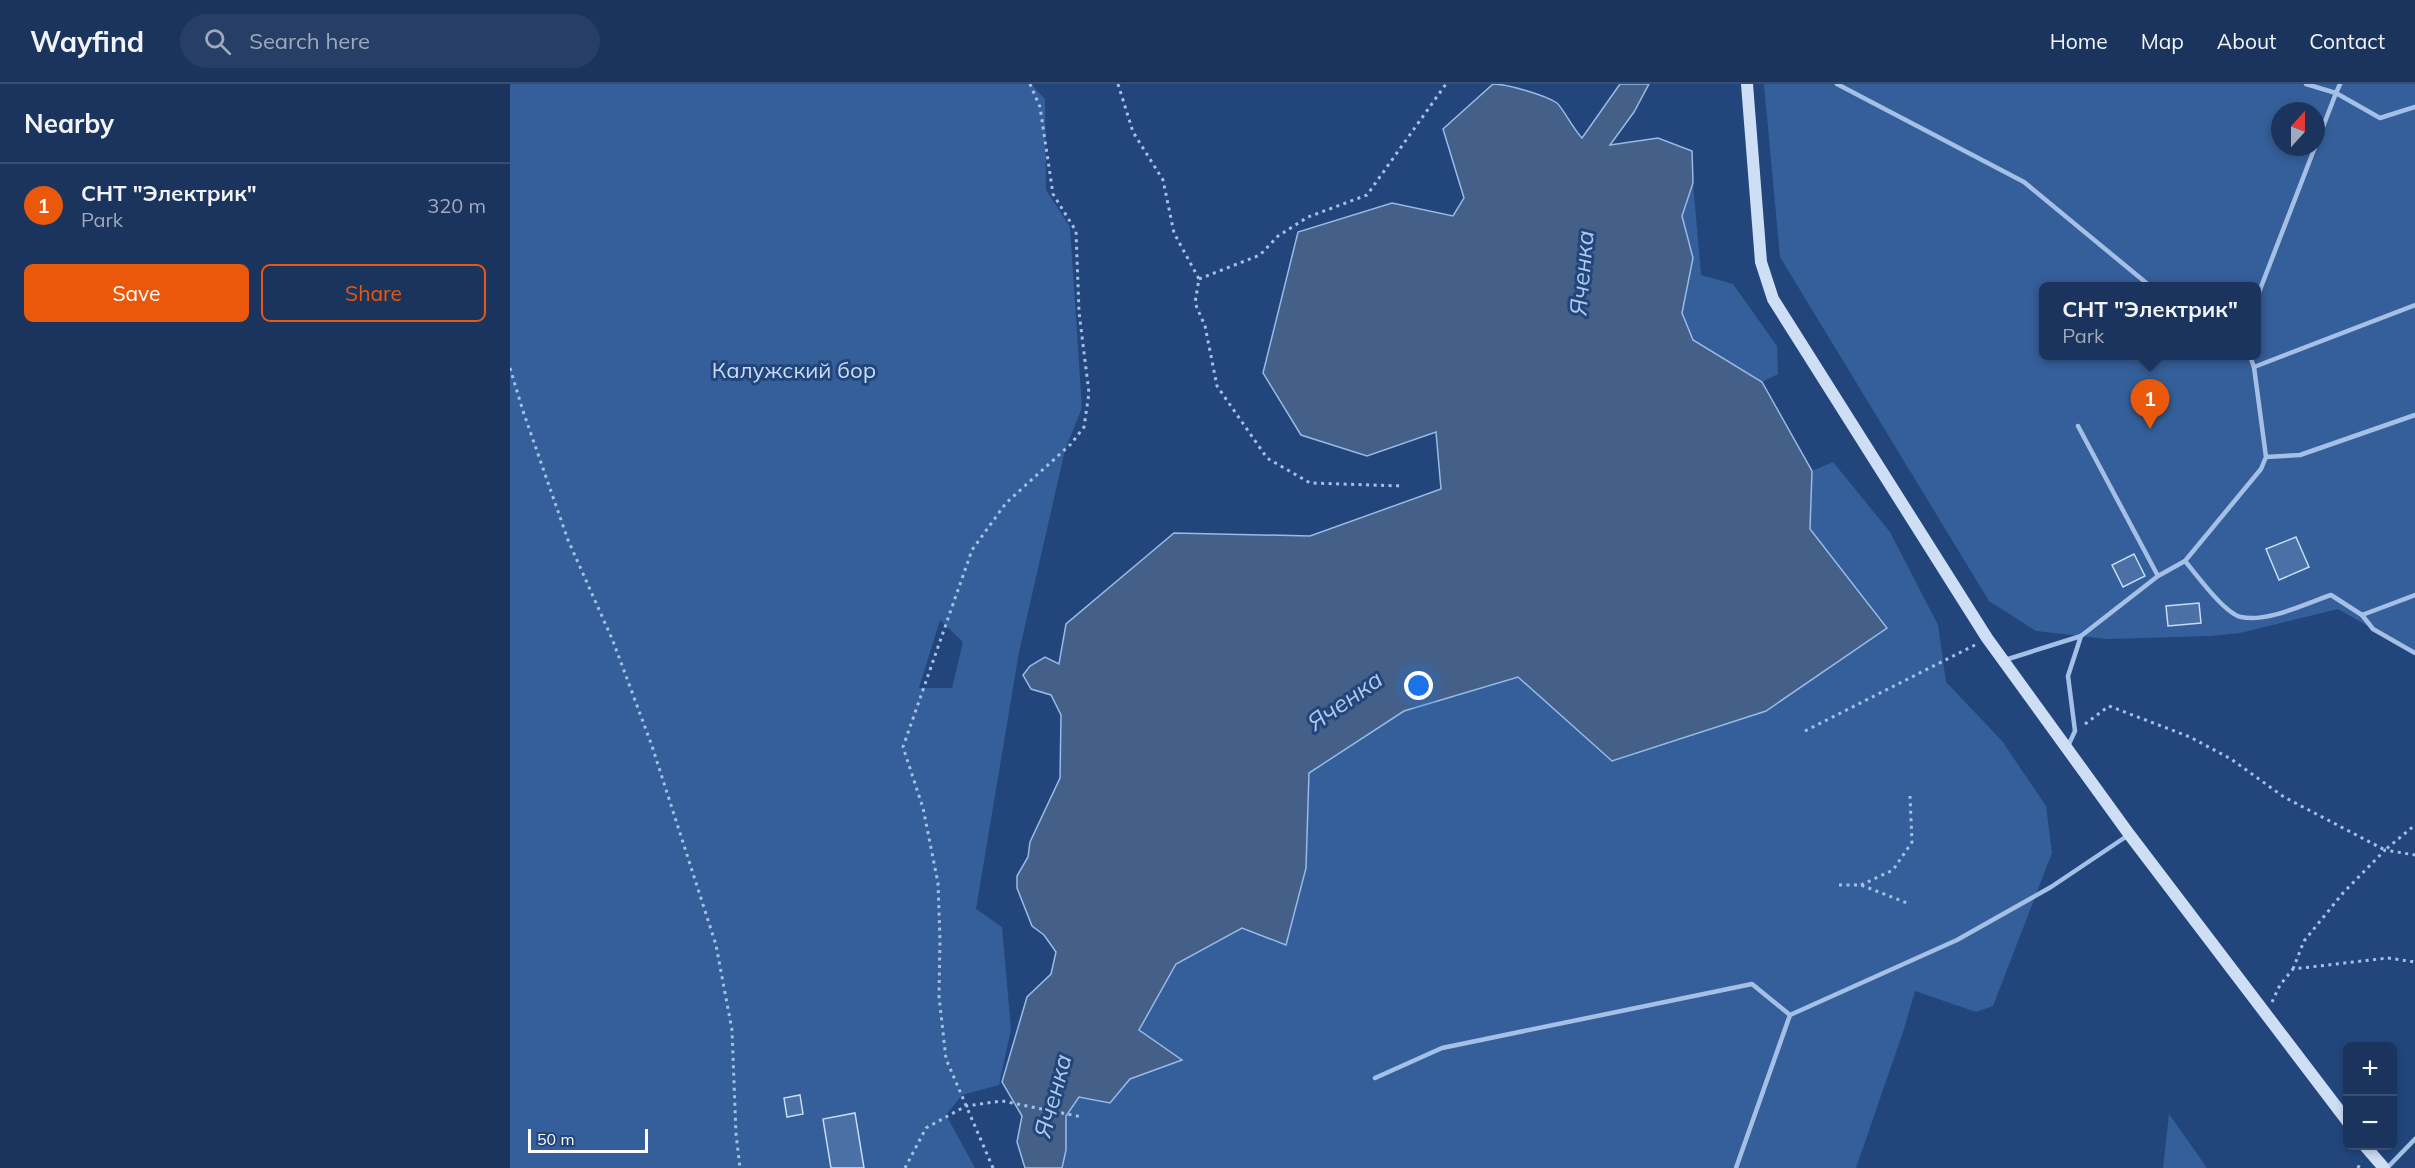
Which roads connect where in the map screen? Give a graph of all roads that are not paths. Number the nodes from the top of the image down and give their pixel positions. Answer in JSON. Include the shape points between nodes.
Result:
{"nodes":[{"id":1,"x":1747,"y":84,"type":"edge"},
{"id":2,"x":1837,"y":84,"type":"edge"},
{"id":3,"x":2306,"y":84,"type":"edge"},
{"id":4,"x":2340,"y":84,"type":"edge"},
{"id":5,"x":2336,"y":93,"type":"junction"},
{"id":6,"x":2415,"y":107,"type":"edge"},
{"id":7,"x":2325,"y":122,"type":"edge"},
{"id":8,"x":2312,"y":156,"type":"edge"},
{"id":9,"x":2145,"y":282,"type":"edge"},
{"id":10,"x":2261,"y":287,"type":"edge"},
{"id":11,"x":2415,"y":305,"type":"edge"},
{"id":12,"x":2251,"y":360,"type":"edge"},
{"id":13,"x":2254,"y":367,"type":"junction"},
{"id":14,"x":2415,"y":415,"type":"edge"},
{"id":15,"x":2078,"y":426,"type":"dead end"},
{"id":16,"x":2266,"y":457,"type":"junction"},
{"id":17,"x":2186,"y":561,"type":"junction"},
{"id":18,"x":2158,"y":576,"type":"junction"},
{"id":19,"x":2415,"y":595,"type":"edge"},
{"id":20,"x":2362,"y":615,"type":"junction"},
{"id":21,"x":2081,"y":636,"type":"junction"},
{"id":22,"x":2415,"y":653,"type":"edge"},
{"id":23,"x":2003,"y":660,"type":"junction"},
{"id":24,"x":2067,"y":749,"type":"junction"},
{"id":25,"x":2129,"y":834,"type":"junction"},
{"id":26,"x":1790,"y":1015,"type":"junction"},
{"id":27,"x":1375,"y":1078,"type":"dead end"},
{"id":28,"x":2343,"y":1115,"type":"edge"},
{"id":29,"x":2415,"y":1139,"type":"edge"},
{"id":30,"x":2369,"y":1150,"type":"edge"},
{"id":31,"x":1736,"y":1168,"type":"edge"},
{"id":32,"x":2386,"y":1168,"type":"edge"}],
"edges":[{"from":1,"to":23,"type":"street","via":[[1761,262],[1773,299]]},
{"from":2,"to":9,"type":"lane","via":[[2024,182]]},
{"from":3,"to":5,"type":"lane"},
{"from":4,"to":5,"type":"lane"},
{"from":5,"to":6,"type":"lane","via":[[2380,118]]},
{"from":5,"to":7,"type":"lane"},
{"from":8,"to":10,"type":"lane"},
{"from":11,"to":13,"type":"lane"},
{"from":12,"to":13,"type":"lane"},
{"from":13,"to":16,"type":"lane"},
{"from":14,"to":16,"type":"lane","via":[[2300,455]]},
{"from":15,"to":18,"type":"lane"},
{"from":16,"to":17,"type":"lane"},
{"from":17,"to":18,"type":"lane"},
{"from":17,"to":20,"type":"lane","via":[[2214,597],[2239,617],[2262,618],[2331,595]]},
{"from":18,"to":21,"type":"lane"},
{"from":19,"to":20,"type":"lane"},
{"from":20,"to":22,"type":"lane","via":[[2373,629]]},
{"from":21,"to":23,"type":"lane"},
{"from":21,"to":24,"type":"lane","via":[[2068,676],[2076,731]]},
{"from":23,"to":24,"type":"street"},
{"from":24,"to":25,"type":"street"},
{"from":25,"to":26,"type":"lane","via":[[2050,887],[1958,940]]},
{"from":25,"to":28,"type":"street"},
{"from":26,"to":27,"type":"lane","via":[[1752,984],[1442,1048]]},
{"from":26,"to":31,"type":"lane"},
{"from":29,"to":32,"type":"lane"},
{"from":30,"to":32,"type":"street"}]}
